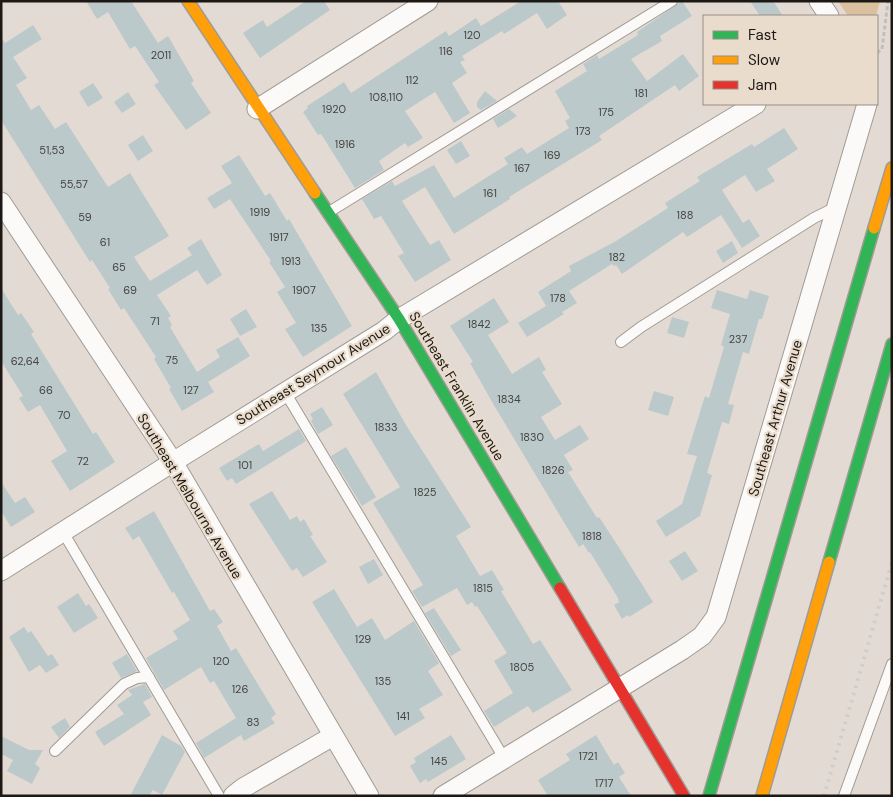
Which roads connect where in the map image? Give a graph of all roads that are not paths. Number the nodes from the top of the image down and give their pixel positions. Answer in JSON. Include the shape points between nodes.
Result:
{"nodes":[{"id":1,"x":428,"y":1,"type":"edge"},
{"id":2,"x":672,"y":1,"type":"edge"},
{"id":3,"x":818,"y":1,"type":"edge"},
{"id":4,"x":189,"y":2,"type":"edge"},
{"id":5,"x":828,"y":15,"type":"edge"},
{"id":6,"x":754,"y":105,"type":"edge"},
{"id":7,"x":867,"y":105,"type":"edge"},
{"id":8,"x":257,"y":108,"type":"junction"},
{"id":9,"x":892,"y":168,"type":"edge"},
{"id":10,"x":1,"y":202,"type":"edge"},
{"id":11,"x":837,"y":207,"type":"junction"},
{"id":12,"x":329,"y":212,"type":"junction"},
{"id":13,"x":399,"y":319,"type":"junction"},
{"id":14,"x":621,"y":342,"type":"dead end"},
{"id":15,"x":892,"y":344,"type":"edge"},
{"id":16,"x":285,"y":392,"type":"junction"},
{"id":17,"x":173,"y":462,"type":"junction"},
{"id":18,"x":63,"y":532,"type":"junction"},
{"id":19,"x":1,"y":571,"type":"edge"},
{"id":20,"x":892,"y":664,"type":"edge"},
{"id":21,"x":149,"y":677,"type":"junction"},
{"id":22,"x":621,"y":688,"type":"junction"},
{"id":23,"x":333,"y":736,"type":"junction"},
{"id":24,"x":55,"y":751,"type":"dead end"},
{"id":25,"x":504,"y":758,"type":"junction"},
{"id":26,"x":219,"y":796,"type":"edge"},
{"id":27,"x":233,"y":796,"type":"edge"},
{"id":28,"x":369,"y":796,"type":"edge"},
{"id":29,"x":443,"y":796,"type":"edge"},
{"id":30,"x":684,"y":796,"type":"edge"},
{"id":31,"x":710,"y":796,"type":"edge"},
{"id":32,"x":762,"y":796,"type":"edge"},
{"id":33,"x":844,"y":796,"type":"edge"}],
"edges":[{"from":1,"to":8,"type":"street"},
{"from":2,"to":12,"type":"lane"},
{"from":3,"to":5,"type":"street"},
{"from":4,"to":8,"type":"main road","name":"Southeast Franklin Avenue"},
{"from":6,"to":13,"type":"street","name":"Southeast Seymour Avenue"},
{"from":7,"to":11,"type":"street","name":"Southeast Arthur Avenue"},
{"from":8,"to":12,"type":"main road","name":"Southeast Franklin Avenue"},
{"from":9,"to":31,"type":"main road"},
{"from":10,"to":17,"type":"street","name":"Southeast Melbourne Avenue"},
{"from":11,"to":14,"type":"lane","via":[[814,218]]},
{"from":11,"to":22,"type":"street","name":"Southeast Arthur Avenue","via":[[716,617],[702,636]]},
{"from":12,"to":13,"type":"main road","name":"Southeast Franklin Avenue"},
{"from":13,"to":16,"type":"street","name":"Southeast Seymour Avenue"},
{"from":13,"to":22,"type":"main road","name":"Southeast Franklin Avenue"},
{"from":15,"to":32,"type":"main road"},
{"from":16,"to":17,"type":"street","name":"Southeast Seymour Avenue"},
{"from":16,"to":25,"type":"lane"},
{"from":17,"to":18,"type":"street","name":"Southeast Seymour Avenue"},
{"from":17,"to":23,"type":"street","name":"Southeast Melbourne Avenue"},
{"from":18,"to":19,"type":"street","name":"Southeast Seymour Avenue"},
{"from":18,"to":21,"type":"lane"},
{"from":20,"to":33,"type":"lane"},
{"from":21,"to":24,"type":"lane","via":[[124,684]]},
{"from":21,"to":26,"type":"lane"},
{"from":22,"to":25,"type":"street","name":"Southeast Arthur Avenue"},
{"from":22,"to":30,"type":"main road","name":"Southeast Franklin Avenue"},
{"from":23,"to":27,"type":"street"},
{"from":23,"to":28,"type":"street","name":"Southeast Melbourne Avenue"},
{"from":25,"to":29,"type":"street","name":"Southeast Arthur Avenue"}]}
